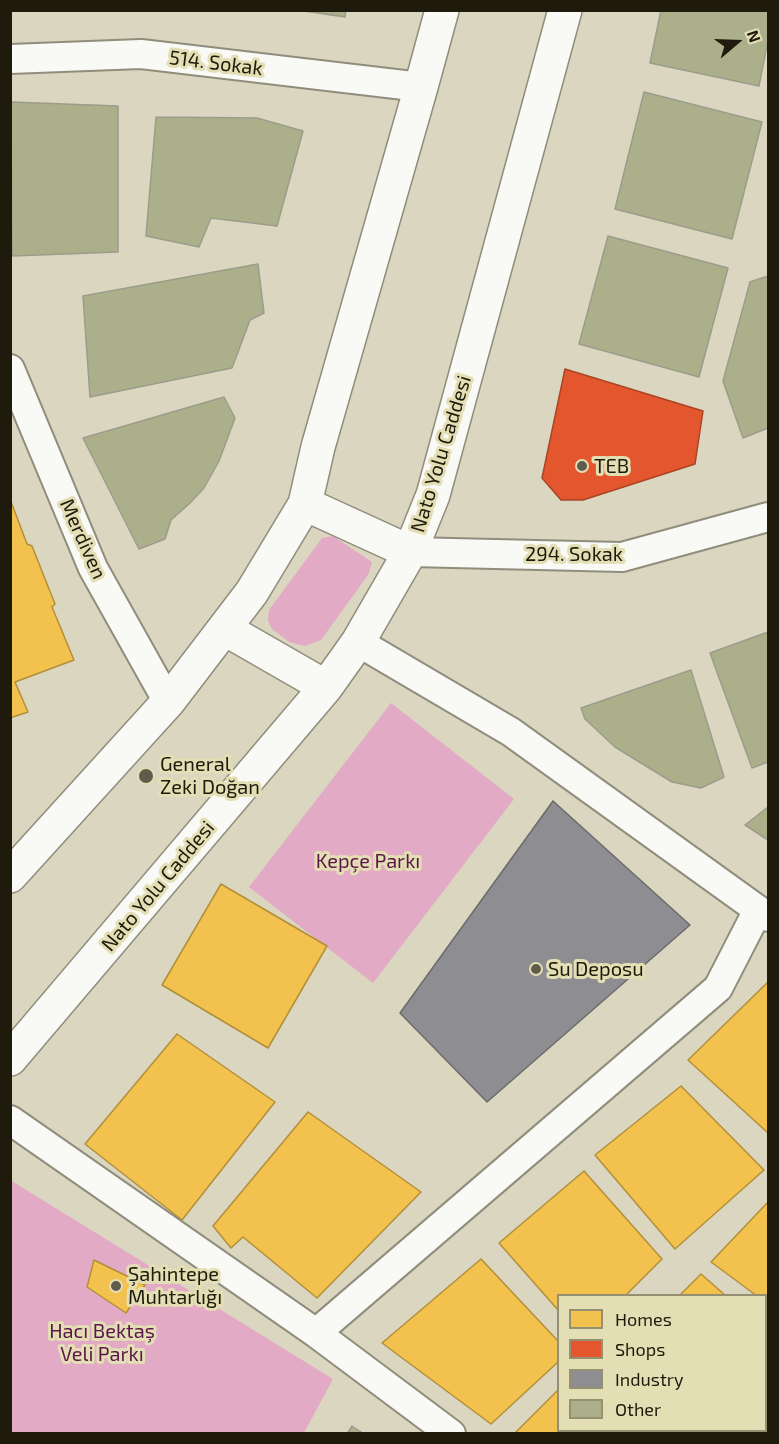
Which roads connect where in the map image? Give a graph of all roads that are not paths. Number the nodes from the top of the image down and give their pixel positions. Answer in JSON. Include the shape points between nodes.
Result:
{"nodes":[{"id":1,"x":442,"y":10,"type":"edge"},
{"id":2,"x":565,"y":10,"type":"edge"},
{"id":3,"x":10,"y":59,"type":"edge"},
{"id":4,"x":421,"y":87,"type":"junction"},
{"id":5,"x":10,"y":369,"type":"edge"},
{"id":6,"x":305,"y":504,"type":"junction"},
{"id":7,"x":768,"y":517,"type":"edge"},
{"id":8,"x":410,"y":552,"type":"junction"},
{"id":9,"x":225,"y":629,"type":"junction"},
{"id":10,"x":358,"y":642,"type":"junction"},
{"id":11,"x":326,"y":687,"type":"junction"},
{"id":12,"x":168,"y":702,"type":"junction"},
{"id":13,"x":10,"y":876,"type":"edge"},
{"id":14,"x":763,"y":913,"type":"edge"},
{"id":15,"x":10,"y":1059,"type":"edge"},
{"id":16,"x":10,"y":1120,"type":"edge"},
{"id":17,"x":316,"y":1333,"type":"junction"},
{"id":18,"x":451,"y":1434,"type":"edge"}],
"edges":[{"from":1,"to":4,"type":"main road"},
{"from":2,"to":8,"type":"main road","name":"Nato Yolu Caddesi","via":[[433,495]]},
{"from":3,"to":4,"type":"street","name":"514. Sokak","via":[[141,54]]},
{"from":4,"to":6,"type":"main road"},
{"from":5,"to":12,"type":"street","name":"Merdiven","via":[[93,568]]},
{"from":6,"to":8,"type":"main road"},
{"from":6,"to":9,"type":"main road"},
{"from":7,"to":8,"type":"street","name":"294. Sokak","via":[[622,557]]},
{"from":8,"to":10,"type":"main road","name":"Nato Yolu Caddesi"},
{"from":9,"to":11,"type":"main road"},
{"from":9,"to":12,"type":"main road"},
{"from":10,"to":11,"type":"main road","name":"Nato Yolu Caddesi"},
{"from":10,"to":14,"type":"street","via":[[511,732]]},
{"from":11,"to":15,"type":"main road","name":"Nato Yolu Caddesi"},
{"from":12,"to":13,"type":"main road"},
{"from":14,"to":17,"type":"street","via":[[718,988]]},
{"from":16,"to":17,"type":"street"},
{"from":17,"to":18,"type":"street"}]}
